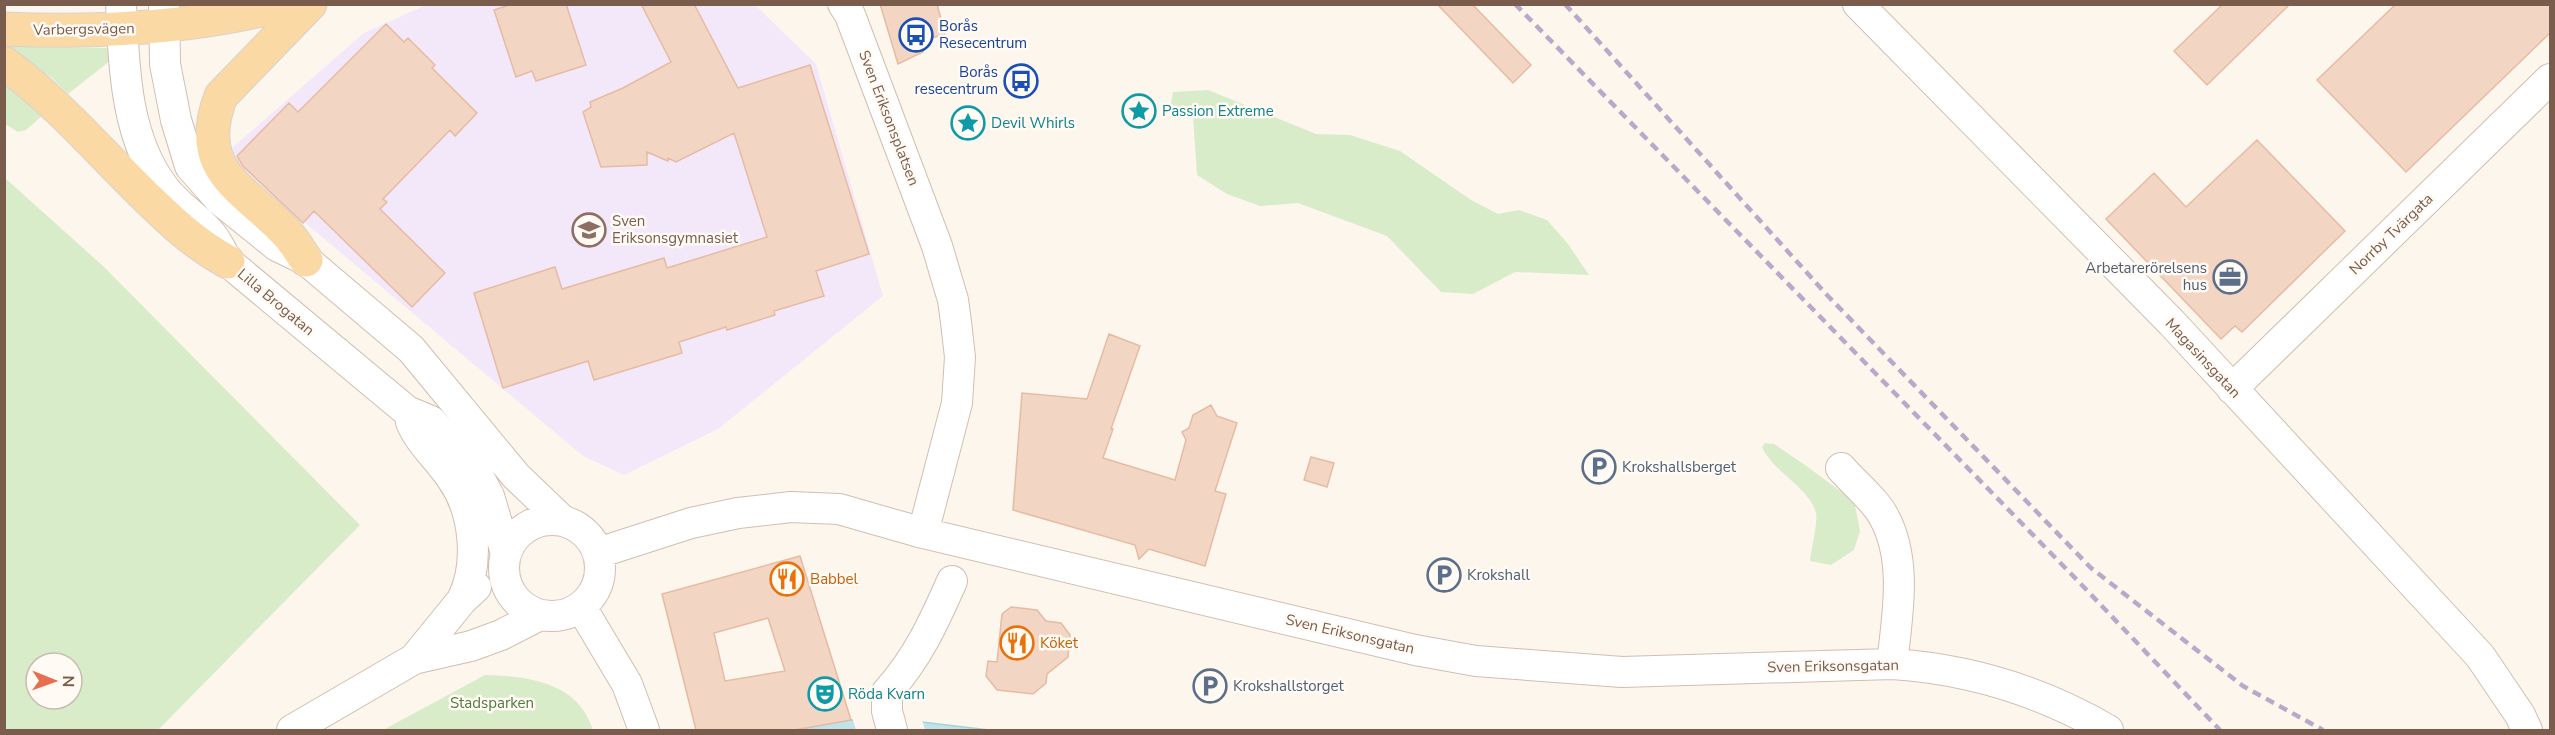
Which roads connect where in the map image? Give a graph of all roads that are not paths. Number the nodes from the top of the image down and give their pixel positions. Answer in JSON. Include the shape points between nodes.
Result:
{"nodes":[{"id":1,"x":285,"y":4,"type":"edge"},
{"id":2,"x":310,"y":4,"type":"edge"},
{"id":3,"x":1858,"y":4,"type":"edge"},
{"id":4,"x":848,"y":8,"type":"edge"},
{"id":5,"x":164,"y":14,"type":"edge"},
{"id":6,"x":122,"y":17,"type":"edge"},
{"id":7,"x":4,"y":29,"type":"edge"},
{"id":8,"x":4,"y":63,"type":"edge"},
{"id":9,"x":2550,"y":79,"type":"edge"},
{"id":10,"x":306,"y":260,"type":"junction"},
{"id":11,"x":228,"y":262,"type":"junction"},
{"id":12,"x":2232,"y":389,"type":"junction"},
{"id":13,"x":407,"y":411,"type":"junction"},
{"id":14,"x":1841,"y":468,"type":"dead end"},
{"id":15,"x":563,"y":521,"type":"junction"},
{"id":16,"x":923,"y":533,"type":"junction"},
{"id":17,"x":598,"y":553,"type":"junction"},
{"id":18,"x":506,"y":556,"type":"junction"},
{"id":19,"x":952,"y":581,"type":"dead end"},
{"id":20,"x":462,"y":600,"type":"junction"},
{"id":21,"x":581,"y":607,"type":"junction"},
{"id":22,"x":540,"y":615,"type":"junction"},
{"id":23,"x":414,"y":659,"type":"junction"},
{"id":24,"x":1892,"y":664,"type":"junction"},
{"id":25,"x":641,"y":721,"type":"edge"},
{"id":26,"x":890,"y":721,"type":"edge"},
{"id":27,"x":292,"y":730,"type":"edge"},
{"id":28,"x":2108,"y":730,"type":"edge"},
{"id":29,"x":2527,"y":730,"type":"edge"}],
"edges":[{"from":1,"to":5,"type":"main road","name":"Varbergsvägen","via":[[220,19]]},
{"from":2,"to":10,"type":"main road","via":[[221,96],[212,135],[217,158],[229,181],[290,237]]},
{"from":3,"to":12,"type":"street","name":"Magasinsgatan"},
{"from":4,"to":16,"type":"street","name":"Sven Eriksonsplatsen","via":[[932,233],[955,311],[960,357],[957,404]]},
{"from":5,"to":6,"type":"main road","name":"Varbergsvägen"},
{"from":5,"to":10,"type":"street","via":[[165,64],[190,166],[236,214],[277,246]]},
{"from":6,"to":7,"type":"main road","name":"Varbergsvägen"},
{"from":6,"to":11,"type":"street","name":"Lilla Brogatan","via":[[129,101],[137,133],[165,189],[212,235]]},
{"from":8,"to":11,"type":"main road","via":[[38,87],[90,143],[201,248]]},
{"from":9,"to":12,"type":"street","name":"Norrby Tvärgata"},
{"from":10,"to":15,"type":"street","via":[[411,349],[516,476]]},
{"from":11,"to":13,"type":"street","name":"Lilla Brogatan"},
{"from":12,"to":29,"type":"street","name":"Magasinsgatan","via":[[2480,656]]},
{"from":13,"to":18,"type":"street","name":"Lilla Brogatan","via":[[431,421],[476,472],[489,496]]},
{"from":13,"to":20,"type":"street","via":[[416,434],[453,480],[464,507],[474,543],[470,583]]},
{"from":14,"to":24,"type":"street","via":[[1884,517],[1897,555],[1898,609]]},
{"from":15,"to":17,"type":"street","via":[[582,530]]},
{"from":15,"to":18,"type":"street","via":[[532,524],[513,539]]},
{"from":16,"to":17,"type":"street","name":"Sven Eriksonsgatan","via":[[839,509],[791,507],[692,523]]},
{"from":16,"to":24,"type":"street","name":"Sven Eriksonsgatan","via":[[1415,650],[1476,660],[1622,672]]},
{"from":17,"to":21,"type":"street","via":[[598,582]]},
{"from":18,"to":20,"type":"street"},
{"from":18,"to":22,"type":"street","via":[[504,572],[510,591],[523,606]]},
{"from":19,"to":26,"type":"street","via":[[907,671],[887,692]]},
{"from":20,"to":23,"type":"street"},
{"from":21,"to":22,"type":"street","via":[[561,615]]},
{"from":21,"to":25,"type":"street","via":[[616,664]]},
{"from":22,"to":23,"type":"street","via":[[471,646]]},
{"from":23,"to":27,"type":"street"},
{"from":24,"to":28,"type":"street","name":"Sven Eriksonsgatan","via":[[1946,669],[2010,686],[2071,709]]}]}
